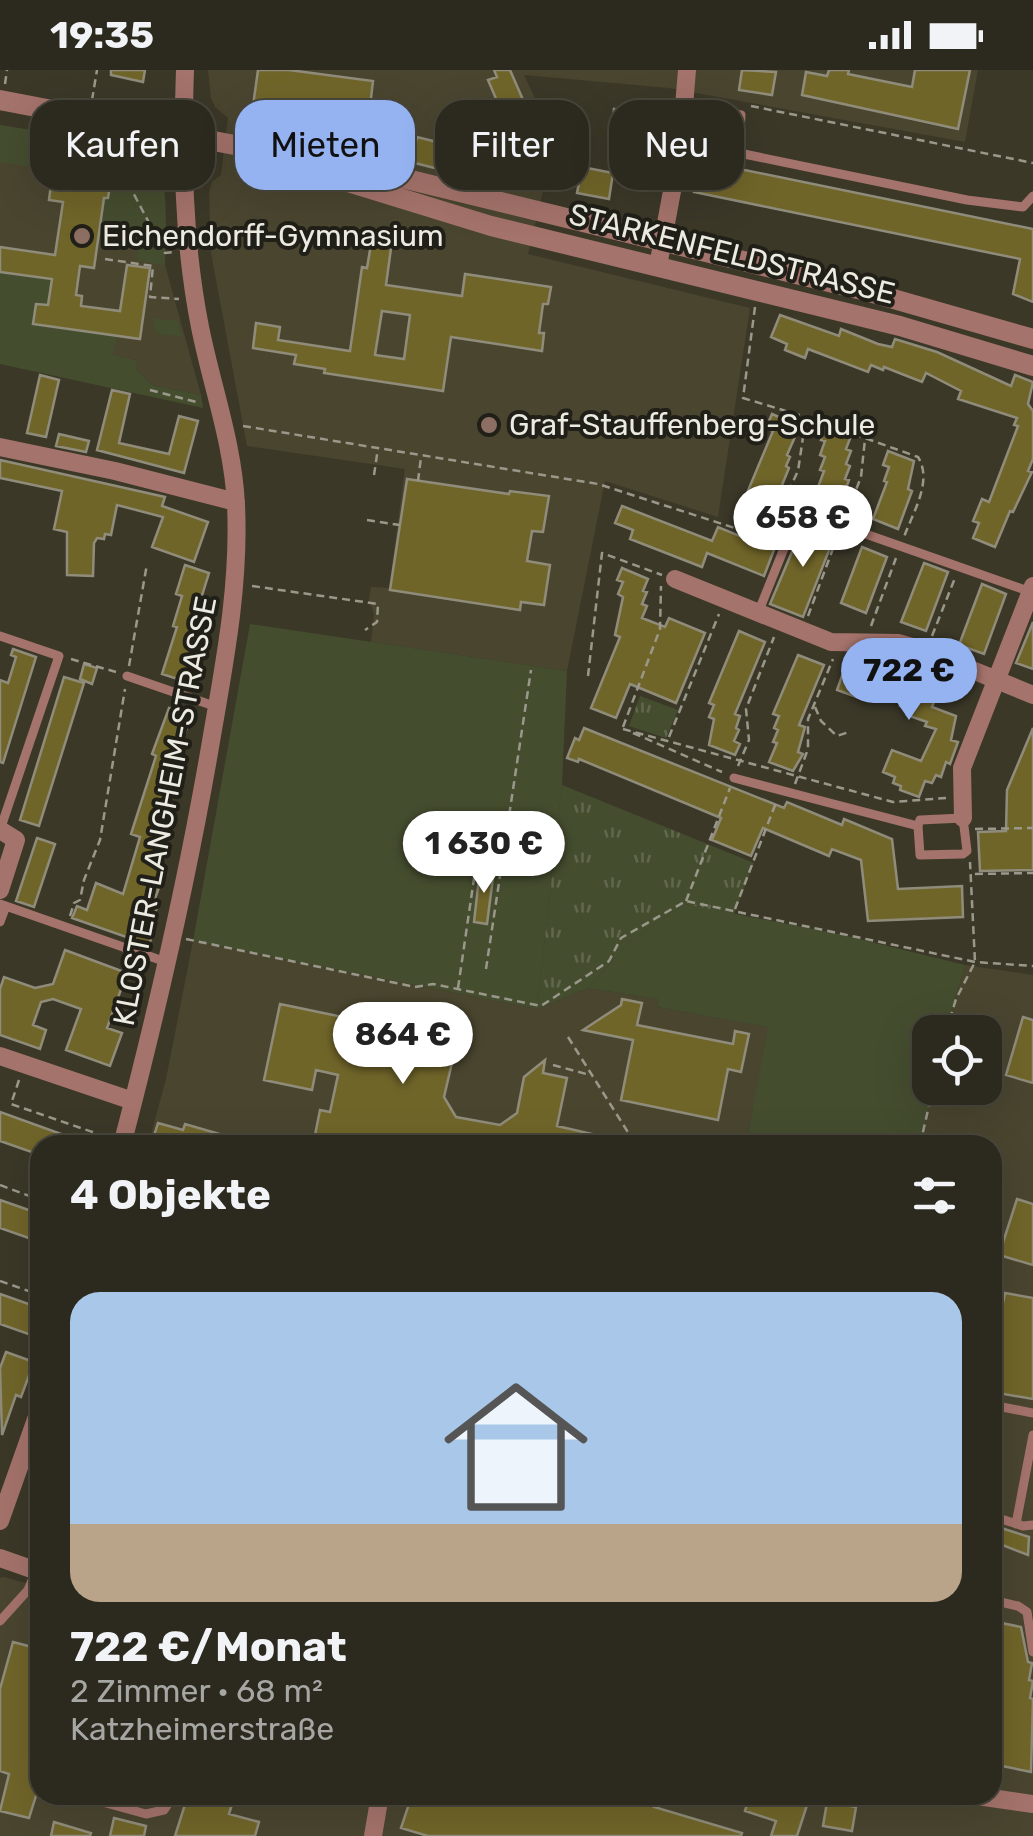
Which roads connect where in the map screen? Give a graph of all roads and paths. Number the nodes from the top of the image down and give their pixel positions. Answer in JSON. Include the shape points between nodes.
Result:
{"nodes":[{"id":1,"x":97,"y":70,"type":"edge"},
{"id":2,"x":185,"y":70,"type":"edge"},
{"id":3,"x":686,"y":70,"type":"edge"},
{"id":4,"x":0,"y":100,"type":"edge"},
{"id":5,"x":88,"y":100,"type":"edge"},
{"id":6,"x":184,"y":100,"type":"edge"},
{"id":7,"x":685,"y":100,"type":"edge"},
{"id":8,"x":744,"y":104,"type":"edge"},
{"id":9,"x":30,"y":105,"type":"edge"},
{"id":10,"x":744,"y":154,"type":"edge"},
{"id":11,"x":1033,"y":163,"type":"edge"},
{"id":12,"x":415,"y":181,"type":"edge"},
{"id":13,"x":132,"y":190,"type":"edge"},
{"id":14,"x":185,"y":190,"type":"edge"},
{"id":15,"x":373,"y":190,"type":"edge"},
{"id":16,"x":672,"y":190,"type":"edge"},
{"id":17,"x":1033,"y":196,"type":"edge"},
{"id":18,"x":662,"y":243,"type":"junction"},
{"id":19,"x":189,"y":251,"type":"junction"},
{"id":20,"x":105,"y":259,"type":"dead end"},
{"id":21,"x":658,"y":266,"type":"junction"},
{"id":22,"x":758,"y":290,"type":"junction"},
{"id":23,"x":196,"y":300,"type":"junction"},
{"id":24,"x":1033,"y":340,"type":"edge"},
{"id":25,"x":1033,"y":366,"type":"edge"},
{"id":26,"x":150,"y":390,"type":"dead end"},
{"id":27,"x":182,"y":398,"type":"dead end"},
{"id":28,"x":806,"y":417,"type":"junction"},
{"id":29,"x":225,"y":424,"type":"junction"},
{"id":30,"x":865,"y":438,"type":"junction"},
{"id":31,"x":0,"y":447,"type":"edge"},
{"id":32,"x":378,"y":448,"type":"junction"},
{"id":33,"x":421,"y":455,"type":"junction"},
{"id":34,"x":374,"y":475,"type":"dead end"},
{"id":35,"x":418,"y":480,"type":"dead end"},
{"id":36,"x":236,"y":502,"type":"junction"},
{"id":37,"x":782,"y":505,"type":"junction"},
{"id":38,"x":799,"y":511,"type":"junction"},
{"id":39,"x":367,"y":520,"type":"dead end"},
{"id":40,"x":400,"y":525,"type":"dead end"},
{"id":41,"x":842,"y":526,"type":"junction"},
{"id":42,"x":906,"y":532,"type":"dead end"},
{"id":43,"x":900,"y":547,"type":"junction"},
{"id":44,"x":147,"y":564,"type":"dead end"},
{"id":45,"x":960,"y":568,"type":"junction"},
{"id":46,"x":675,"y":579,"type":"dead end"},
{"id":47,"x":236,"y":584,"type":"junction"},
{"id":48,"x":1032,"y":589,"type":"edge"},
{"id":49,"x":725,"y":599,"type":"junction"},
{"id":50,"x":758,"y":612,"type":"junction"},
{"id":51,"x":780,"y":621,"type":"junction"},
{"id":52,"x":364,"y":630,"type":"dead end"},
{"id":53,"x":802,"y":630,"type":"junction"},
{"id":54,"x":0,"y":636,"type":"edge"},
{"id":55,"x":864,"y":643,"type":"junction"},
{"id":56,"x":840,"y":644,"type":"junction"},
{"id":57,"x":926,"y":652,"type":"junction"},
{"id":58,"x":60,"y":656,"type":"junction"},
{"id":59,"x":531,"y":670,"type":"dead end"},
{"id":60,"x":127,"y":676,"type":"junction"},
{"id":61,"x":588,"y":676,"type":"dead end"},
{"id":62,"x":996,"y":681,"type":"junction"},
{"id":63,"x":1033,"y":695,"type":"edge"},
{"id":64,"x":814,"y":705,"type":"junction"},
{"id":65,"x":217,"y":707,"type":"junction"},
{"id":66,"x":623,"y":729,"type":"junction"},
{"id":67,"x":849,"y":732,"type":"dead end"},
{"id":68,"x":837,"y":736,"type":"junction"},
{"id":69,"x":668,"y":740,"type":"junction"},
{"id":70,"x":838,"y":744,"type":"dead end"},
{"id":71,"x":740,"y":761,"type":"junction"},
{"id":72,"x":734,"y":778,"type":"junction"},
{"id":73,"x":799,"y":778,"type":"junction"},
{"id":74,"x":780,"y":792,"type":"junction"},
{"id":75,"x":960,"y":796,"type":"junction"},
{"id":76,"x":963,"y":824,"type":"junction"},
{"id":77,"x":918,"y":826,"type":"junction"},
{"id":78,"x":1033,"y":828,"type":"edge"},
{"id":79,"x":0,"y":830,"type":"edge"},
{"id":80,"x":967,"y":851,"type":"junction"},
{"id":81,"x":476,"y":865,"type":"dead end"},
{"id":82,"x":972,"y":874,"type":"junction"},
{"id":83,"x":1033,"y":874,"type":"edge"},
{"id":84,"x":2,"y":900,"type":"edge"},
{"id":85,"x":686,"y":901,"type":"junction"},
{"id":86,"x":734,"y":911,"type":"junction"},
{"id":87,"x":0,"y":922,"type":"edge"},
{"id":88,"x":65,"y":928,"type":"junction"},
{"id":89,"x":175,"y":936,"type":"junction"},
{"id":90,"x":974,"y":962,"type":"junction"},
{"id":91,"x":169,"y":963,"type":"junction"},
{"id":92,"x":1033,"y":966,"type":"edge"},
{"id":93,"x":486,"y":970,"type":"dead end"},
{"id":94,"x":458,"y":989,"type":"junction"},
{"id":95,"x":951,"y":1015,"type":"edge"},
{"id":96,"x":568,"y":1038,"type":"dead end"},
{"id":97,"x":0,"y":1056,"type":"edge"},
{"id":98,"x":24,"y":1065,"type":"junction"},
{"id":99,"x":553,"y":1065,"type":"dead end"},
{"id":100,"x":592,"y":1075,"type":"junction"},
{"id":101,"x":134,"y":1102,"type":"junction"},
{"id":102,"x":929,"y":1105,"type":"edge"},
{"id":103,"x":97,"y":1135,"type":"edge"},
{"id":104,"x":125,"y":1135,"type":"edge"},
{"id":105,"x":630,"y":1135,"type":"edge"},
{"id":106,"x":922,"y":1135,"type":"edge"},
{"id":107,"x":0,"y":1185,"type":"edge"},
{"id":108,"x":30,"y":1196,"type":"edge"},
{"id":109,"x":0,"y":1281,"type":"edge"},
{"id":110,"x":30,"y":1292,"type":"edge"},
{"id":111,"x":1002,"y":1408,"type":"edge"},
{"id":112,"x":1030,"y":1415,"type":"edge"},
{"id":113,"x":1033,"y":1435,"type":"edge"},
{"id":114,"x":30,"y":1436,"type":"edge"},
{"id":115,"x":1002,"y":1519,"type":"edge"},
{"id":116,"x":0,"y":1522,"type":"edge"},
{"id":117,"x":1016,"y":1524,"type":"junction"},
{"id":118,"x":1033,"y":1525,"type":"edge"},
{"id":119,"x":0,"y":1558,"type":"edge"},
{"id":120,"x":30,"y":1569,"type":"edge"},
{"id":121,"x":30,"y":1586,"type":"edge"},
{"id":122,"x":1002,"y":1602,"type":"edge"},
{"id":123,"x":0,"y":1621,"type":"edge"},
{"id":124,"x":1033,"y":1652,"type":"edge"},
{"id":125,"x":1002,"y":1800,"type":"edge"},
{"id":126,"x":1033,"y":1804,"type":"edge"},
{"id":127,"x":113,"y":1805,"type":"edge"},
{"id":128,"x":167,"y":1805,"type":"edge"},
{"id":129,"x":378,"y":1805,"type":"edge"},
{"id":130,"x":373,"y":1836,"type":"edge"}],
"edges":[{"from":1,"to":5,"type":"path"},
{"from":2,"to":6,"type":"street","name":"KLOSTER-LANGHEIM-STRASSE"},
{"from":3,"to":7,"type":"street"},
{"from":4,"to":9,"type":"street","name":"STARKENFELDSTRASSE"},
{"from":8,"to":11,"type":"path"},
{"from":10,"to":17,"type":"lane","via":[[966,200],[1023,207]]},
{"from":12,"to":18,"type":"street","name":"STARKENFELDSTRASSE"},
{"from":13,"to":19,"type":"path","via":[[165,253]]},
{"from":14,"to":19,"type":"street","name":"KLOSTER-LANGHEIM-STRASSE"},
{"from":15,"to":21,"type":"street","name":"STARKENFELDSTRASSE"},
{"from":16,"to":18,"type":"street"},
{"from":18,"to":21,"type":"street"},
{"from":18,"to":24,"type":"street","name":"STARKENFELDSTRASSE","via":[[862,290]]},
{"from":19,"to":23,"type":"street","name":"KLOSTER-LANGHEIM-STRASSE"},
{"from":20,"to":23,"type":"path","via":[[154,266],[150,297]]},
{"from":21,"to":22,"type":"street","name":"STARKENFELDSTRASSE"},
{"from":22,"to":25,"type":"street","name":"STARKENFELDSTRASSE"},
{"from":22,"to":28,"type":"path","via":[[743,398]]},
{"from":23,"to":29,"type":"street","name":"KLOSTER-LANGHEIM-STRASSE"},
{"from":26,"to":27,"type":"path"},
{"from":28,"to":30,"type":"path"},
{"from":28,"to":37,"type":"path","via":[[798,471]]},
{"from":29,"to":32,"type":"path"},
{"from":29,"to":36,"type":"street","name":"KLOSTER-LANGHEIM-STRASSE"},
{"from":30,"to":41,"type":"path","via":[[861,477]]},
{"from":30,"to":42,"type":"path","via":[[918,457],[925,468]]},
{"from":31,"to":36,"type":"street"},
{"from":32,"to":33,"type":"path"},
{"from":32,"to":34,"type":"path"},
{"from":33,"to":35,"type":"path"},
{"from":33,"to":37,"type":"path","via":[[598,484],[769,539]]},
{"from":36,"to":47,"type":"street","name":"KLOSTER-LANGHEIM-STRASSE"},
{"from":37,"to":38,"type":"lane"},
{"from":38,"to":41,"type":"lane"},
{"from":38,"to":50,"type":"lane"},
{"from":39,"to":40,"type":"path"},
{"from":41,"to":43,"type":"lane"},
{"from":41,"to":53,"type":"path"},
{"from":43,"to":45,"type":"lane"},
{"from":43,"to":55,"type":"path"},
{"from":44,"to":60,"type":"path"},
{"from":45,"to":48,"type":"lane"},
{"from":45,"to":57,"type":"path"},
{"from":46,"to":49,"type":"street"},
{"from":47,"to":52,"type":"path","via":[[378,604],[377,622]]},
{"from":47,"to":65,"type":"street","name":"KLOSTER-LANGHEIM-STRASSE"},
{"from":48,"to":62,"type":"street"},
{"from":49,"to":50,"type":"street"},
{"from":49,"to":69,"type":"path"},
{"from":50,"to":51,"type":"street"},
{"from":51,"to":53,"type":"street"},
{"from":51,"to":71,"type":"path","via":[[746,709],[748,740]]},
{"from":53,"to":56,"type":"street"},
{"from":54,"to":58,"type":"lane"},
{"from":55,"to":56,"type":"street"},
{"from":55,"to":57,"type":"street"},
{"from":56,"to":64,"type":"path"},
{"from":57,"to":62,"type":"street"},
{"from":58,"to":60,"type":"path"},
{"from":58,"to":79,"type":"lane"},
{"from":59,"to":93,"type":"path"},
{"from":60,"to":65,"type":"lane"},
{"from":60,"to":88,"type":"path","via":[[102,829]]},
{"from":61,"to":66,"type":"path","via":[[602,552],[664,576],[660,628]]},
{"from":62,"to":63,"type":"street"},
{"from":62,"to":75,"type":"street","via":[[968,749]]},
{"from":64,"to":68,"type":"path"},
{"from":64,"to":73,"type":"path"},
{"from":65,"to":89,"type":"street","name":"KLOSTER-LANGHEIM-STRASSE"},
{"from":66,"to":69,"type":"path"},
{"from":66,"to":72,"type":"path"},
{"from":67,"to":68,"type":"path"},
{"from":68,"to":70,"type":"path"},
{"from":69,"to":71,"type":"path"},
{"from":71,"to":72,"type":"path"},
{"from":71,"to":73,"type":"path"},
{"from":72,"to":74,"type":"lane"},
{"from":72,"to":85,"type":"path"},
{"from":73,"to":75,"type":"path","via":[[893,802]]},
{"from":74,"to":77,"type":"lane"},
{"from":74,"to":86,"type":"path"},
{"from":75,"to":76,"type":"street"},
{"from":76,"to":77,"type":"lane","via":[[920,820]]},
{"from":76,"to":78,"type":"path"},
{"from":76,"to":80,"type":"lane"},
{"from":77,"to":80,"type":"lane","via":[[920,855]]},
{"from":79,"to":84,"type":"street","via":[[16,840]]},
{"from":80,"to":82,"type":"path"},
{"from":81,"to":94,"type":"path"},
{"from":82,"to":83,"type":"path"},
{"from":82,"to":90,"type":"path"},
{"from":84,"to":87,"type":"lane"},
{"from":84,"to":88,"type":"lane"},
{"from":85,"to":86,"type":"path"},
{"from":85,"to":94,"type":"path","via":[[620,938],[609,961],[541,1006]]},
{"from":86,"to":90,"type":"path"},
{"from":88,"to":91,"type":"lane"},
{"from":89,"to":91,"type":"street","name":"KLOSTER-LANGHEIM-STRASSE"},
{"from":89,"to":94,"type":"path","via":[[415,987]]},
{"from":90,"to":92,"type":"path"},
{"from":90,"to":95,"type":"path"},
{"from":91,"to":101,"type":"street","name":"KLOSTER-LANGHEIM-STRASSE"},
{"from":96,"to":100,"type":"path"},
{"from":97,"to":98,"type":"street"},
{"from":98,"to":101,"type":"street"},
{"from":98,"to":103,"type":"path","via":[[11,1104]]},
{"from":99,"to":100,"type":"path"},
{"from":100,"to":105,"type":"path"},
{"from":101,"to":104,"type":"street","name":"KLOSTER-LANGHEIM-STRASSE"},
{"from":102,"to":106,"type":"path"},
{"from":107,"to":108,"type":"path"},
{"from":109,"to":110,"type":"path"},
{"from":111,"to":112,"type":"lane"},
{"from":113,"to":117,"type":"lane"},
{"from":114,"to":116,"type":"street"},
{"from":115,"to":117,"type":"lane"},
{"from":117,"to":118,"type":"lane"},
{"from":119,"to":120,"type":"street"},
{"from":121,"to":123,"type":"lane"},
{"from":122,"to":124,"type":"lane","via":[[1027,1612]]},
{"from":125,"to":126,"type":"street"},
{"from":127,"to":128,"type":"lane","via":[[146,1814]]},
{"from":129,"to":130,"type":"street"}]}
